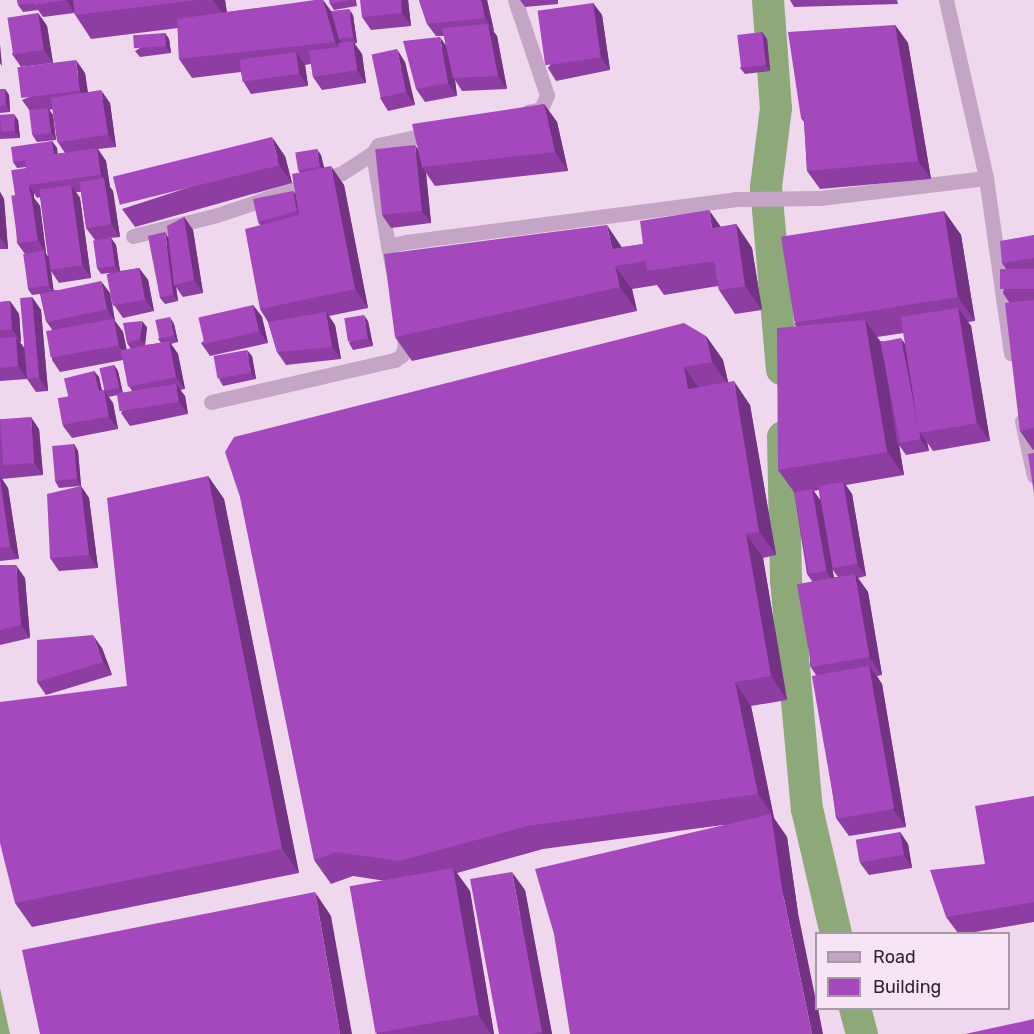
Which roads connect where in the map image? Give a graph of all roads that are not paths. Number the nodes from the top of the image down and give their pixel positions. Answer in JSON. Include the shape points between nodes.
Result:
{"nodes":[{"id":1,"x":515,"y":0,"type":"edge"},
{"id":2,"x":946,"y":0,"type":"edge"},
{"id":3,"x":518,"y":115,"type":"edge"},
{"id":4,"x":448,"y":130,"type":"edge"},
{"id":5,"x":373,"y":153,"type":"junction"},
{"id":6,"x":986,"y":178,"type":"junction"},
{"id":7,"x":133,"y":236,"type":"dead end"},
{"id":8,"x":388,"y":246,"type":"junction"},
{"id":9,"x":396,"y":291,"type":"edge"},
{"id":10,"x":400,"y":313,"type":"edge"},
{"id":11,"x":1014,"y":374,"type":"edge"},
{"id":12,"x":211,"y":402,"type":"dead end"},
{"id":13,"x":1020,"y":409,"type":"edge"},
{"id":14,"x":1034,"y":476,"type":"edge"}],
"edges":[{"from":1,"to":3,"type":"street","via":[[547,95],[541,110]]},
{"from":2,"to":6,"type":"street"},
{"from":4,"to":5,"type":"street","via":[[378,145]]},
{"from":5,"to":7,"type":"street","via":[[342,173],[217,215]]},
{"from":5,"to":8,"type":"street"},
{"from":6,"to":8,"type":"street","via":[[820,198],[736,199]]},
{"from":6,"to":11,"type":"street"},
{"from":8,"to":9,"type":"street"},
{"from":10,"to":12,"type":"street","via":[[405,346],[395,360]]},
{"from":13,"to":14,"type":"street"}]}
